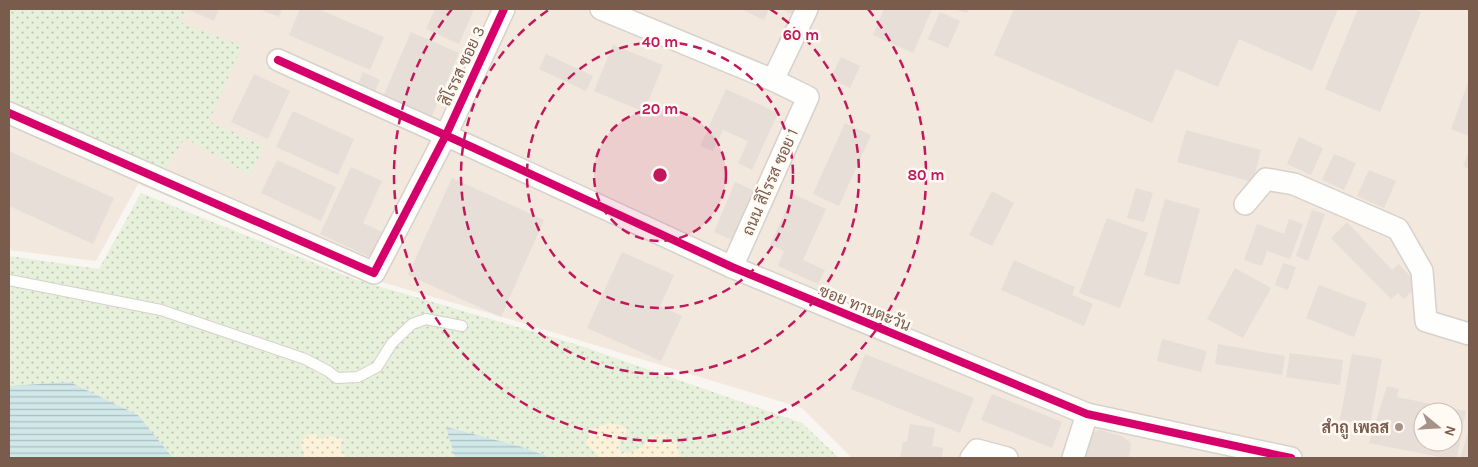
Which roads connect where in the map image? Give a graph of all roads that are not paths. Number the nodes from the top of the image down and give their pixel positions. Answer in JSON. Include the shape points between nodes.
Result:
{"nodes":[{"id":1,"x":504,"y":9,"type":"edge"},
{"id":2,"x":601,"y":9,"type":"edge"},
{"id":3,"x":807,"y":9,"type":"edge"},
{"id":4,"x":278,"y":60,"type":"dead end"},
{"id":5,"x":773,"y":80,"type":"junction"},
{"id":6,"x":9,"y":113,"type":"edge"},
{"id":7,"x":446,"y":136,"type":"junction"},
{"id":8,"x":1245,"y":204,"type":"dead end"},
{"id":9,"x":732,"y":267,"type":"junction"},
{"id":10,"x":9,"y":280,"type":"edge"},
{"id":11,"x":462,"y":326,"type":"dead end"},
{"id":12,"x":1469,"y":334,"type":"edge"},
{"id":13,"x":1087,"y":414,"type":"junction"},
{"id":14,"x":971,"y":458,"type":"edge"},
{"id":15,"x":1007,"y":458,"type":"edge"},
{"id":16,"x":1073,"y":458,"type":"edge"},
{"id":17,"x":1291,"y":458,"type":"edge"}],
"edges":[{"from":1,"to":7,"type":"street","name":"สิโรรส ซอย 3"},
{"from":2,"to":5,"type":"street"},
{"from":3,"to":5,"type":"street"},
{"from":4,"to":7,"type":"street","name":"ซอย ทานตะวัน"},
{"from":5,"to":9,"type":"street","name":"ถนน สิโรรส ซอย 1","via":[[808,97]]},
{"from":6,"to":7,"type":"street","name":"สิโรรส ซอย 3","via":[[374,273]]},
{"from":7,"to":9,"type":"street","name":"ซอย ทานตะวัน"},
{"from":8,"to":12,"type":"street","via":[[1266,179],[1294,184],[1398,229],[1422,271],[1426,320]]},
{"from":9,"to":13,"type":"street","name":"ซอย ทานตะวัน"},
{"from":10,"to":11,"type":"lane","via":[[161,310],[305,359],[337,378],[358,376],[377,367],[392,343],[412,324],[426,319]]},
{"from":13,"to":16,"type":"street"},
{"from":13,"to":17,"type":"street","name":"ซอย ทานตะวัน"},
{"from":14,"to":15,"type":"street","via":[[977,450]]}]}
